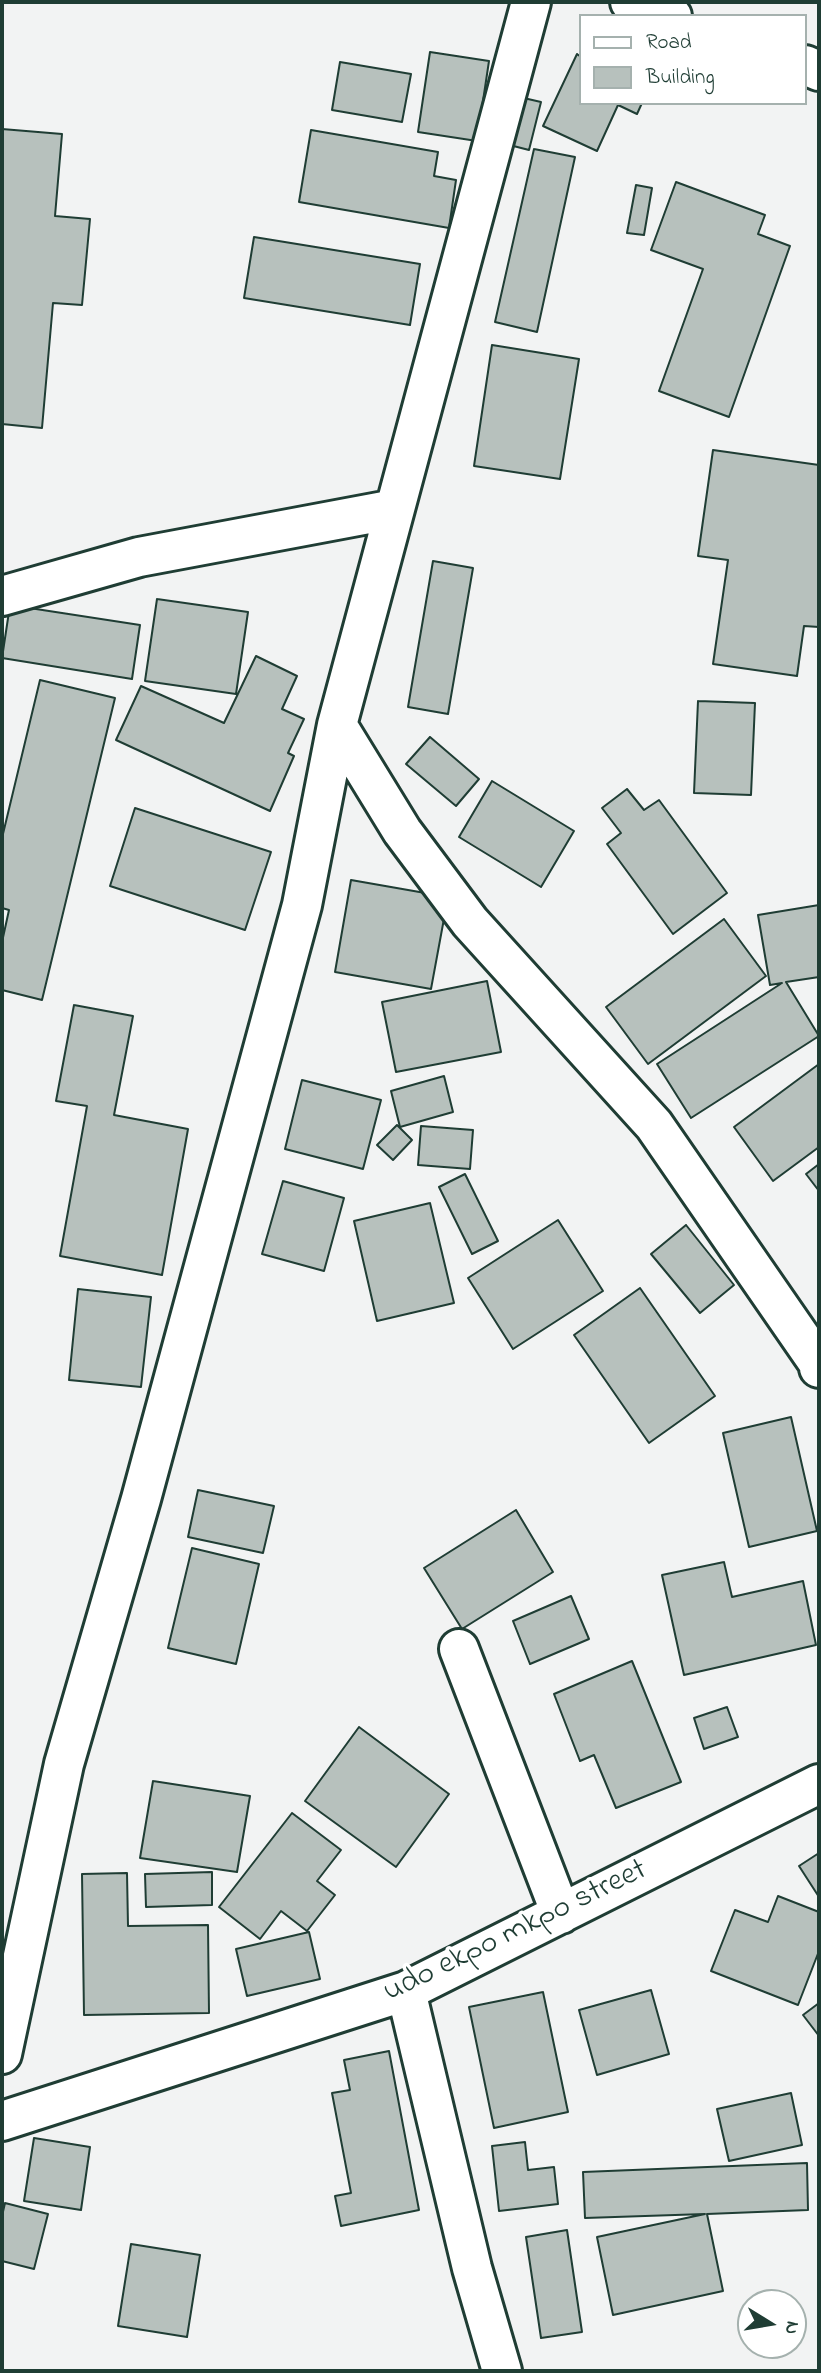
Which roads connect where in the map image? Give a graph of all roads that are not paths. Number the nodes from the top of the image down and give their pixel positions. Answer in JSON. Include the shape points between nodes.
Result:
{"nodes":[{"id":1,"x":531,"y":2,"type":"edge"},
{"id":2,"x":630,"y":2,"type":"edge"},
{"id":3,"x":666,"y":14,"type":"edge"},
{"id":4,"x":395,"y":509,"type":"junction"},
{"id":5,"x":2,"y":596,"type":"edge"},
{"id":6,"x":337,"y":725,"type":"junction"},
{"id":7,"x":819,"y":1368,"type":"edge"},
{"id":8,"x":460,"y":1648,"type":"dead end"},
{"id":9,"x":819,"y":1784,"type":"edge"},
{"id":10,"x":561,"y":1914,"type":"junction"},
{"id":11,"x":406,"y":1991,"type":"junction"},
{"id":12,"x":2,"y":2054,"type":"edge"},
{"id":13,"x":2,"y":2121,"type":"edge"},
{"id":14,"x":502,"y":2371,"type":"edge"}],
"edges":[{"from":1,"to":4,"type":"street"},
{"from":2,"to":3,"type":"street"},
{"from":4,"to":5,"type":"street","via":[[139,557]]},
{"from":4,"to":6,"type":"street"},
{"from":6,"to":7,"type":"street","via":[[402,831],[470,922],[654,1125]]},
{"from":6,"to":12,"type":"street","via":[[302,905],[64,1764]]},
{"from":8,"to":10,"type":"street"},
{"from":9,"to":10,"type":"street","name":"udo ekpo mkpo street"},
{"from":10,"to":11,"type":"street","name":"udo ekpo mkpo street"},
{"from":11,"to":13,"type":"street","name":"udo ekpo mkpo street"},
{"from":11,"to":14,"type":"street","via":[[471,2268]]}]}
